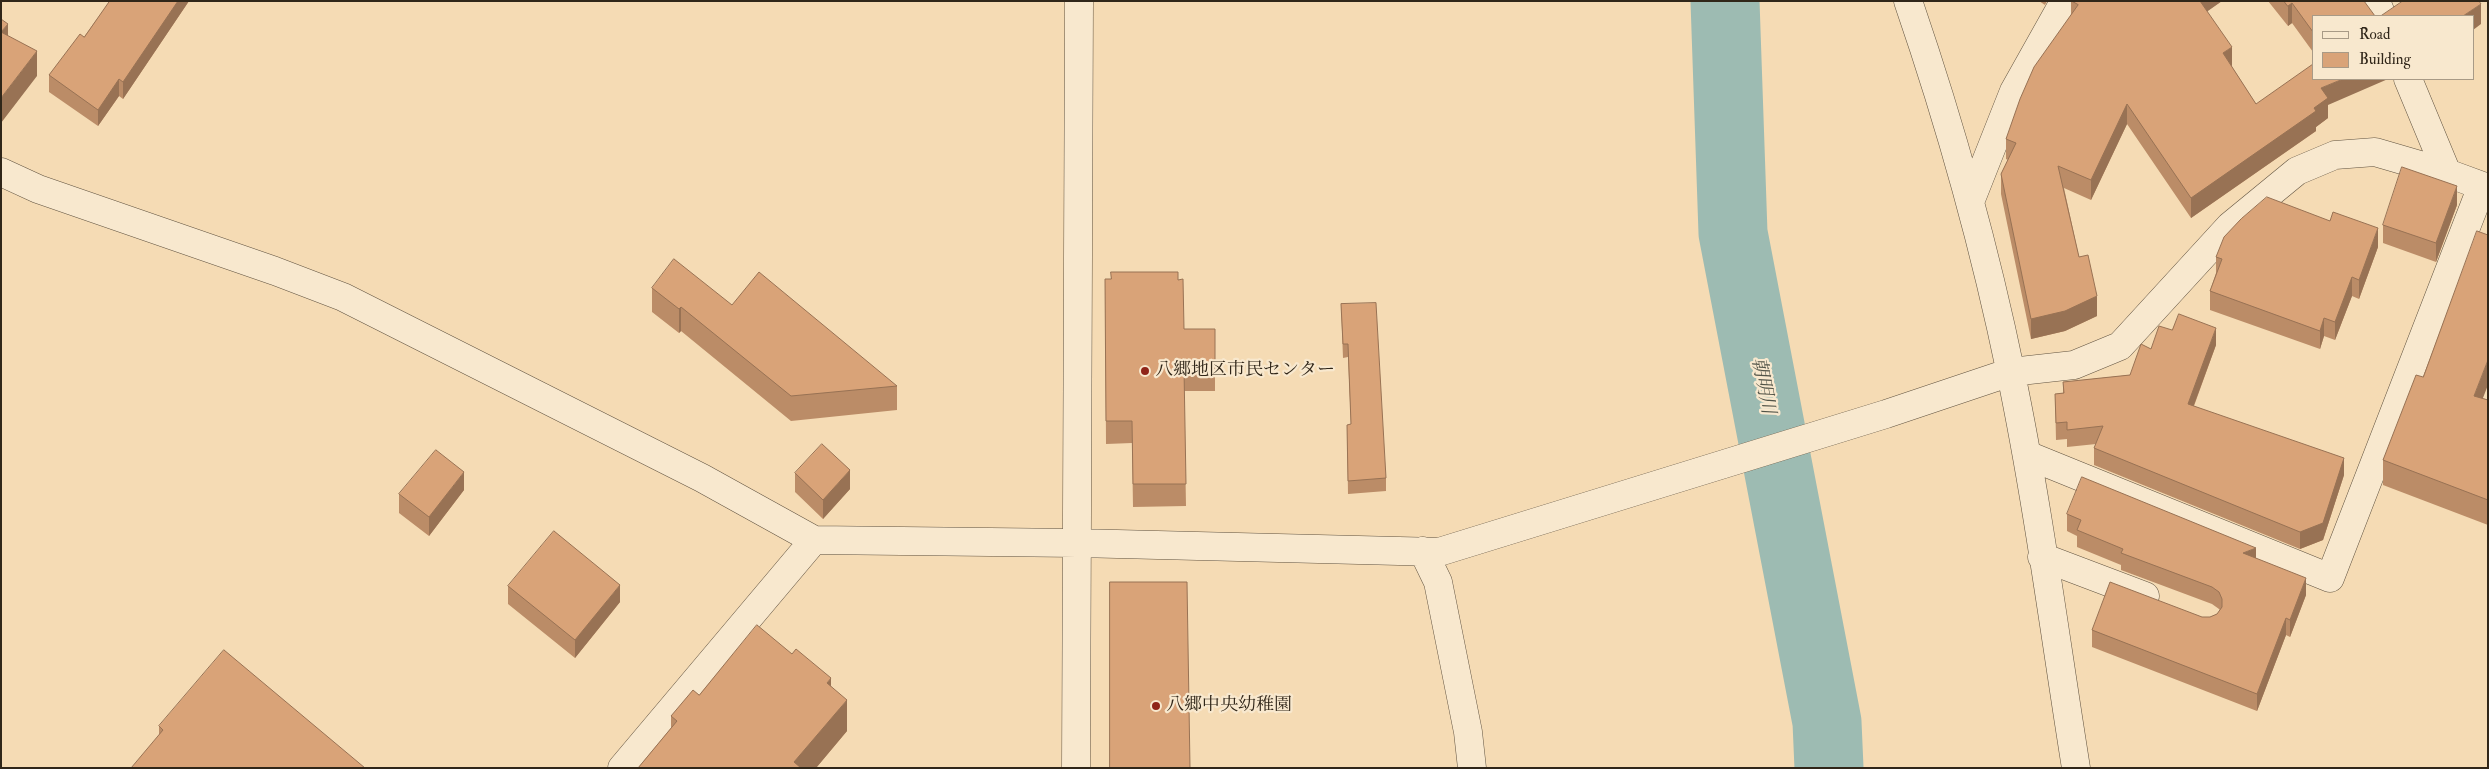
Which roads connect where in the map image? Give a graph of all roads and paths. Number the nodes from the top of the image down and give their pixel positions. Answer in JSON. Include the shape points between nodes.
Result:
{"nodes":[{"id":1,"x":1079,"y":1,"type":"edge"},
{"id":2,"x":1908,"y":1,"type":"edge"},
{"id":3,"x":2067,"y":1,"type":"edge"},
{"id":4,"x":2376,"y":1,"type":"edge"},
{"id":5,"x":2382,"y":15,"type":"edge"},
{"id":6,"x":2408,"y":80,"type":"edge"},
{"id":7,"x":1,"y":172,"type":"edge"},
{"id":8,"x":2447,"y":173,"type":"junction"},
{"id":9,"x":2485,"y":187,"type":"edge"},
{"id":10,"x":1970,"y":202,"type":"junction"},
{"id":11,"x":2011,"y":372,"type":"junction"},
{"id":12,"x":2027,"y":454,"type":"junction"},
{"id":13,"x":814,"y":540,"type":"junction"},
{"id":14,"x":1077,"y":543,"type":"junction"},
{"id":15,"x":1431,"y":552,"type":"junction"},
{"id":16,"x":2042,"y":557,"type":"junction"},
{"id":17,"x":2170,"y":606,"type":"edge"},
{"id":18,"x":622,"y":768,"type":"edge"},
{"id":19,"x":1076,"y":768,"type":"edge"},
{"id":20,"x":1472,"y":768,"type":"edge"},
{"id":21,"x":2076,"y":768,"type":"edge"}],
"edges":[{"from":1,"to":14,"type":"street"},
{"from":2,"to":10,"type":"street","via":[[1939,91]]},
{"from":3,"to":10,"type":"street","via":[[2014,90]]},
{"from":4,"to":5,"type":"street"},
{"from":6,"to":8,"type":"street"},
{"from":7,"to":13,"type":"street","via":[[38,189],[343,297],[702,478]]},
{"from":8,"to":9,"type":"street"},
{"from":8,"to":11,"type":"street","via":[[2375,152],[2334,154],[2297,171],[2230,226],[2120,346],[2074,365]]},
{"from":9,"to":12,"type":"street","via":[[2330,578]]},
{"from":10,"to":11,"type":"street"},
{"from":11,"to":12,"type":"street"},
{"from":11,"to":15,"type":"street","via":[[1886,414]]},
{"from":12,"to":16,"type":"street"},
{"from":13,"to":14,"type":"street"},
{"from":13,"to":18,"type":"street"},
{"from":14,"to":15,"type":"street"},
{"from":14,"to":19,"type":"street"},
{"from":15,"to":20,"type":"street","via":[[1468,732]]},
{"from":16,"to":17,"type":"street"},
{"from":16,"to":21,"type":"street"}]}
